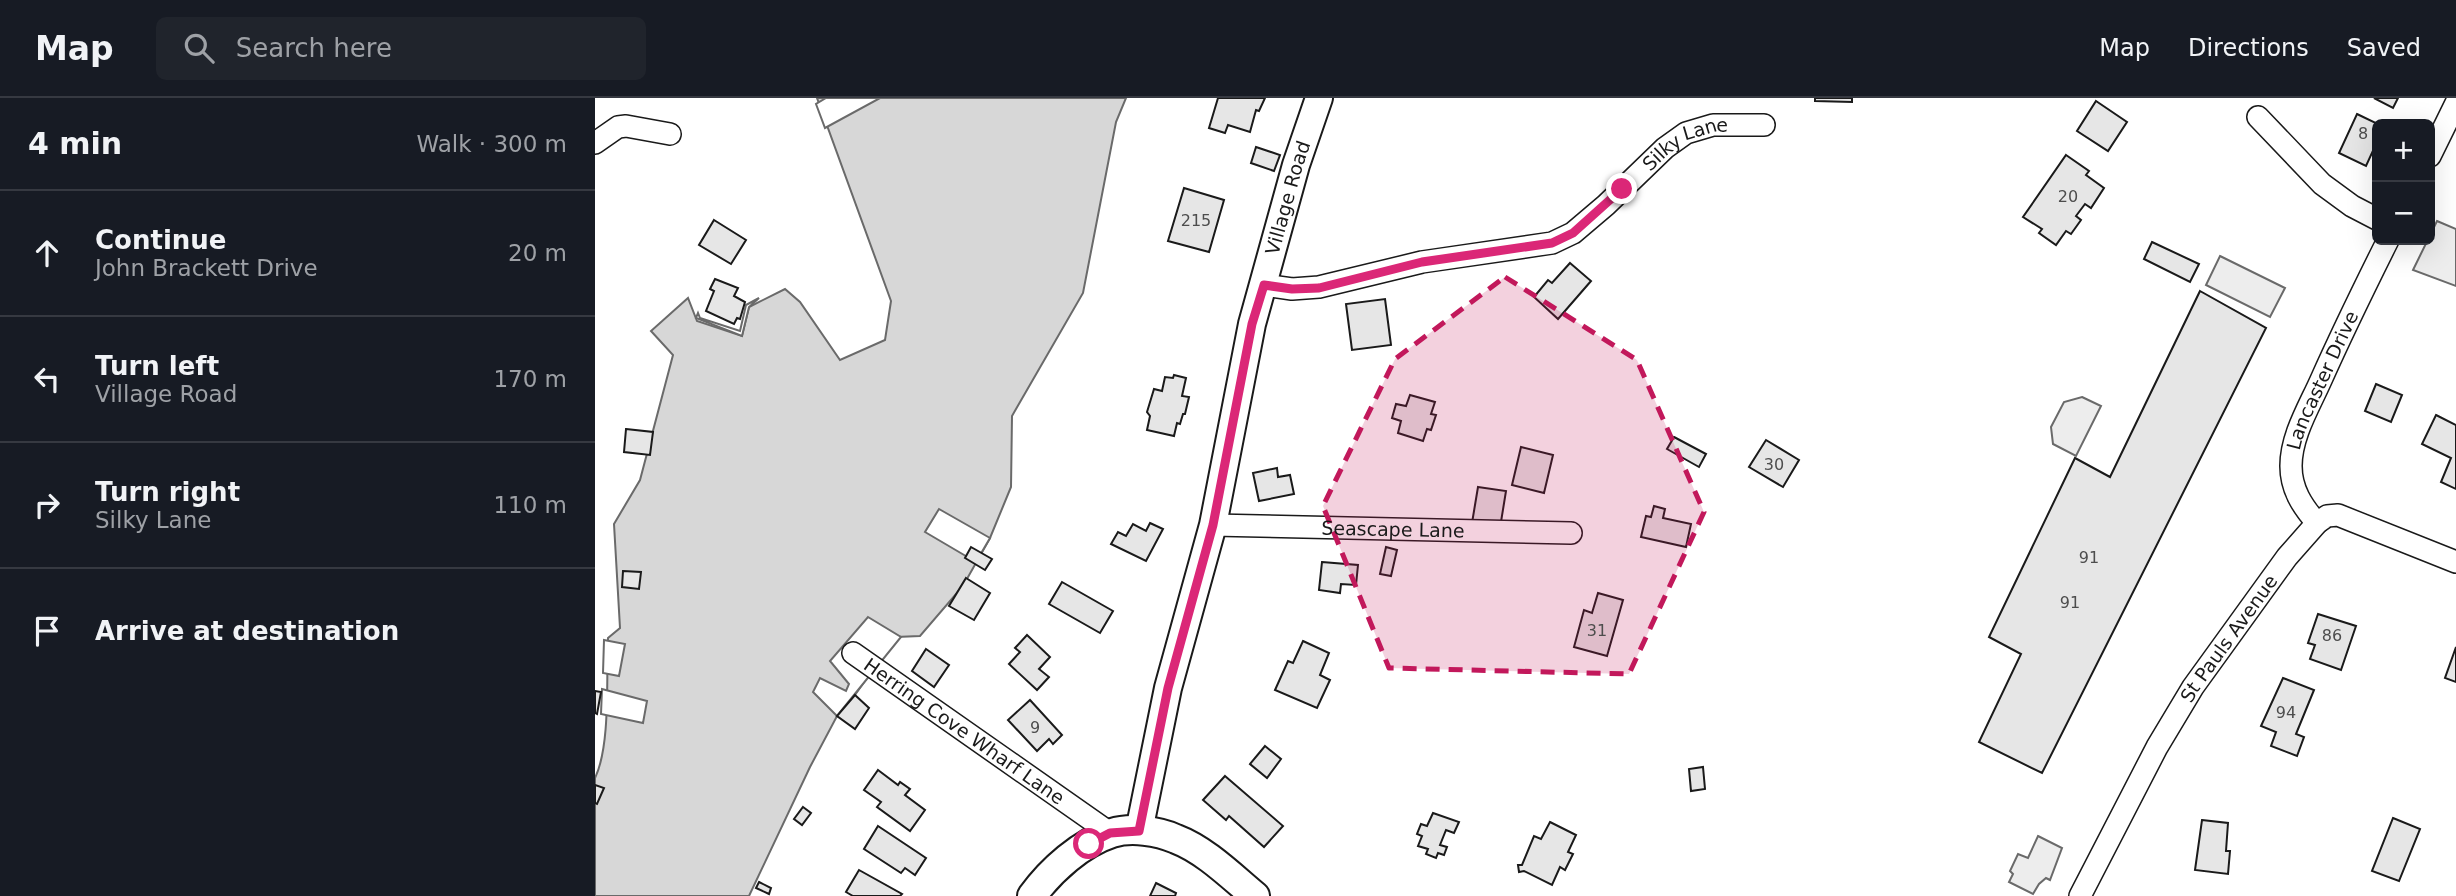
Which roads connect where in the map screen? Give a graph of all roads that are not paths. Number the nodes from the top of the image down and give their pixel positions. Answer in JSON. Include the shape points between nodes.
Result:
{"nodes":[{"id":1,"x":1319,"y":98,"type":"edge"},
{"id":2,"x":2456,"y":103,"type":"edge"},
{"id":3,"x":2258,"y":117,"type":"dead end"},
{"id":4,"x":1764,"y":125,"type":"dead end"},
{"id":5,"x":670,"y":134,"type":"dead end"},
{"id":6,"x":595,"y":143,"type":"edge"},
{"id":7,"x":2435,"y":146,"type":"edge"},
{"id":8,"x":2372,"y":216,"type":"edge"},
{"id":9,"x":2386,"y":245,"type":"edge"},
{"id":10,"x":1264,"y":285,"type":"junction"},
{"id":11,"x":2316,"y":523,"type":"junction"},
{"id":12,"x":1213,"y":525,"type":"junction"},
{"id":13,"x":1571,"y":533,"type":"dead end"},
{"id":14,"x":2456,"y":562,"type":"edge"},
{"id":15,"x":853,"y":653,"type":"dead end"},
{"id":16,"x":1139,"y":831,"type":"junction"},
{"id":17,"x":1110,"y":833,"type":"junction"},
{"id":18,"x":1032,"y":896,"type":"edge"},
{"id":19,"x":1255,"y":896,"type":"edge"},
{"id":20,"x":2080,"y":896,"type":"edge"}],
"edges":[{"from":1,"to":10,"type":"street","name":"Village Road"},
{"from":2,"to":7,"type":"street"},
{"from":3,"to":8,"type":"street","via":[[2322,184]]},
{"from":4,"to":10,"type":"street","name":"Silky Lane","via":[[1713,125],[1678,137],[1582,226],[1552,243],[1422,262],[1319,288]]},
{"from":5,"to":6,"type":"street","via":[[626,126]]},
{"from":9,"to":11,"type":"street","name":"Lancaster Drive","via":[[2296,435],[2291,463],[2294,486]]},
{"from":10,"to":12,"type":"street","name":"Village Road","via":[[1252,324]]},
{"from":11,"to":14,"type":"street","via":[[2339,514]]},
{"from":11,"to":20,"type":"street","name":"St Pauls Avenue","via":[[2193,687]]},
{"from":12,"to":13,"type":"street","name":"Seascape Lane"},
{"from":12,"to":16,"type":"street","name":"Village Road","via":[[1168,688]]},
{"from":15,"to":17,"type":"street","name":"Herring Cove Wharf Lane"},
{"from":16,"to":17,"type":"main road"},
{"from":16,"to":19,"type":"main road","via":[[1177,839]]},
{"from":17,"to":18,"type":"main road","via":[[1081,849],[1043,880]]}]}
